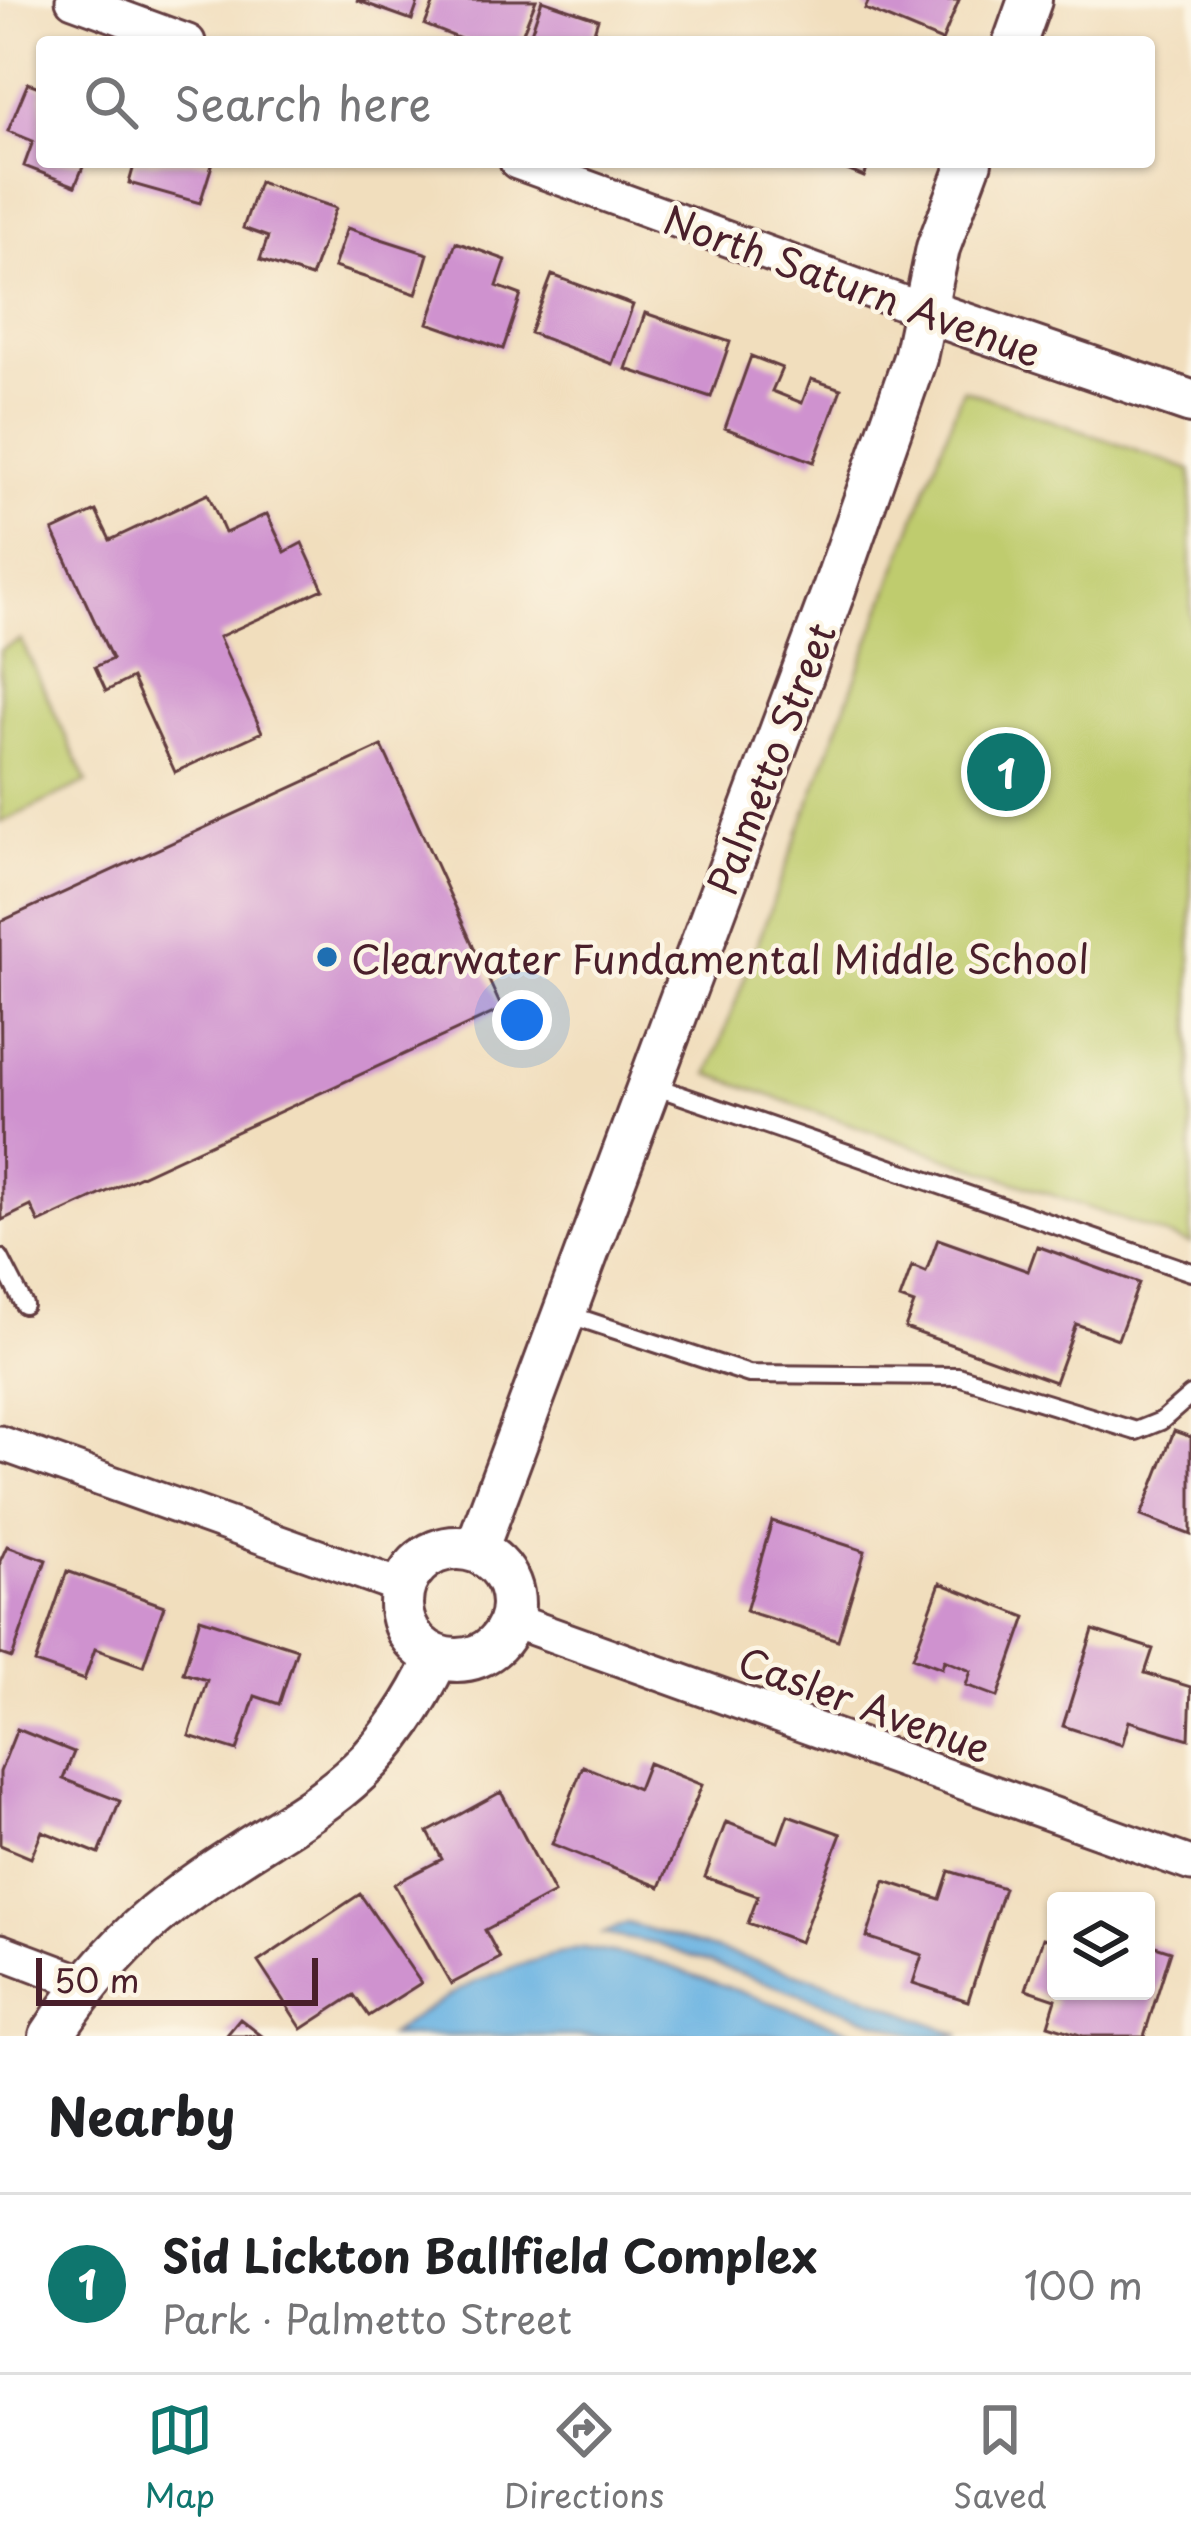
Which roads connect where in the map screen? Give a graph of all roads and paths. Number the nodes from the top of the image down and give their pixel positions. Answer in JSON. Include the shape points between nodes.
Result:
{"nodes":[{"id":1,"x":74,"y":0,"type":"edge"},
{"id":2,"x":1030,"y":0,"type":"edge"},
{"id":3,"x":172,"y":36,"type":"edge"},
{"id":4,"x":1017,"y":36,"type":"edge"},
{"id":5,"x":533,"y":168,"type":"edge"},
{"id":6,"x":968,"y":168,"type":"edge"},
{"id":7,"x":925,"y":311,"type":"junction"},
{"id":8,"x":1191,"y":402,"type":"edge"},
{"id":9,"x":647,"y":1084,"type":"junction"},
{"id":10,"x":0,"y":1258,"type":"edge"},
{"id":11,"x":1191,"y":1272,"type":"edge"},
{"id":12,"x":24,"y":1305,"type":"dead end"},
{"id":13,"x":563,"y":1313,"type":"junction"},
{"id":14,"x":1191,"y":1395,"type":"edge"},
{"id":15,"x":0,"y":1443,"type":"edge"},
{"id":16,"x":476,"y":1550,"type":"junction"},
{"id":17,"x":403,"y":1587,"type":"junction"},
{"id":18,"x":511,"y":1620,"type":"junction"},
{"id":19,"x":437,"y":1658,"type":"junction"},
{"id":20,"x":1191,"y":1864,"type":"edge"},
{"id":21,"x":0,"y":1951,"type":"edge"},
{"id":22,"x":85,"y":1983,"type":"junction"},
{"id":23,"x":51,"y":2036,"type":"edge"}],
"edges":[{"from":1,"to":3,"type":"street"},
{"from":2,"to":4,"type":"street"},
{"from":5,"to":7,"type":"street","name":"North Saturn Avenue"},
{"from":6,"to":7,"type":"street","name":"Palmetto Street"},
{"from":7,"to":8,"type":"street","name":"North Saturn Avenue"},
{"from":7,"to":9,"type":"street","name":"Palmetto Street","via":[[840,573]]},
{"from":9,"to":11,"type":"lane"},
{"from":9,"to":13,"type":"street","name":"Palmetto Street"},
{"from":10,"to":12,"type":"lane"},
{"from":13,"to":14,"type":"lane","via":[[749,1374],[958,1376],[1136,1431]]},
{"from":13,"to":16,"type":"street","name":"Palmetto Street"},
{"from":15,"to":17,"type":"street"},
{"from":16,"to":17,"type":"street","via":[[424,1558]]},
{"from":16,"to":18,"type":"street","via":[[511,1586]]},
{"from":17,"to":19,"type":"street","via":[[402,1622]]},
{"from":18,"to":19,"type":"street","via":[[490,1650]]},
{"from":18,"to":20,"type":"street","name":"Casler Avenue"},
{"from":19,"to":22,"type":"street","via":[[411,1712],[344,1788],[175,1899]]},
{"from":21,"to":22,"type":"street"},
{"from":22,"to":23,"type":"street"}]}
